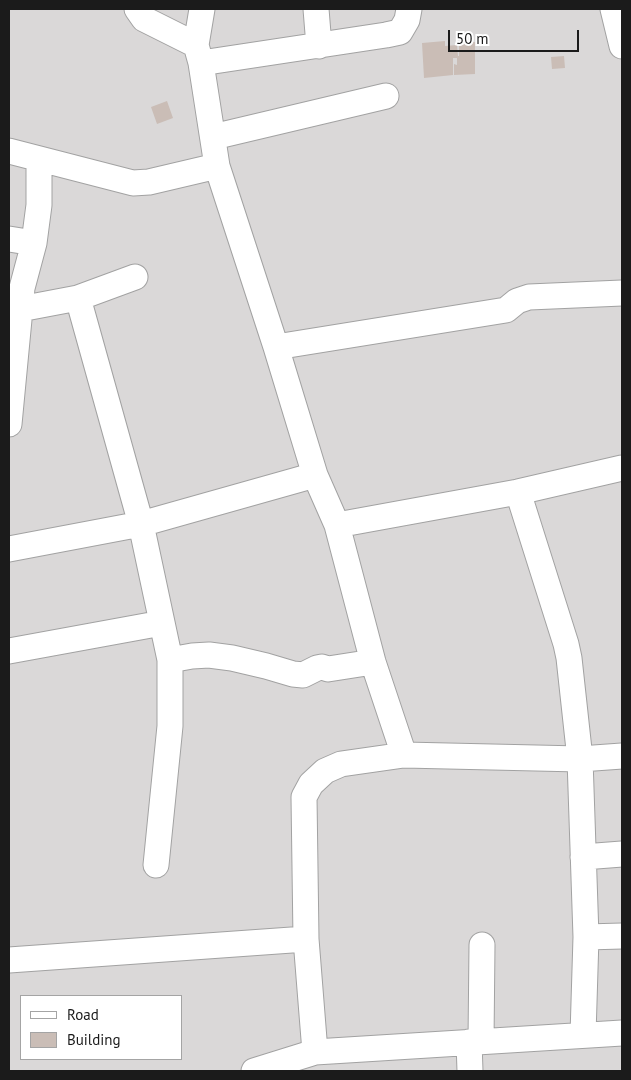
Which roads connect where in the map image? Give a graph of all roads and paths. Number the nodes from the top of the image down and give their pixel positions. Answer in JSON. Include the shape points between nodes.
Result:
{"nodes":[{"id":1,"x":137,"y":9,"type":"edge"},
{"id":2,"x":202,"y":9,"type":"edge"},
{"id":3,"x":316,"y":9,"type":"edge"},
{"id":4,"x":409,"y":9,"type":"edge"},
{"id":5,"x":319,"y":46,"type":"junction"},
{"id":6,"x":199,"y":54,"type":"junction"},
{"id":7,"x":386,"y":96,"type":"dead end"},
{"id":8,"x":213,"y":138,"type":"junction"},
{"id":9,"x":9,"y":151,"type":"edge"},
{"id":10,"x":39,"y":159,"type":"junction"},
{"id":11,"x":217,"y":166,"type":"junction"},
{"id":12,"x":9,"y":239,"type":"edge"},
{"id":13,"x":34,"y":243,"type":"junction"},
{"id":14,"x":135,"y":277,"type":"dead end"},
{"id":15,"x":622,"y":292,"type":"edge"},
{"id":16,"x":78,"y":298,"type":"junction"},
{"id":17,"x":20,"y":309,"type":"junction"},
{"id":18,"x":276,"y":347,"type":"junction"},
{"id":19,"x":9,"y":424,"type":"edge"},
{"id":20,"x":622,"y":468,"type":"edge"},
{"id":21,"x":315,"y":475,"type":"junction"},
{"id":22,"x":518,"y":492,"type":"junction"},
{"id":23,"x":141,"y":524,"type":"junction"},
{"id":24,"x":337,"y":526,"type":"junction"},
{"id":25,"x":9,"y":549,"type":"edge"},
{"id":26,"x":162,"y":623,"type":"junction"},
{"id":27,"x":9,"y":651,"type":"edge"},
{"id":28,"x":170,"y":660,"type":"junction"},
{"id":29,"x":373,"y":662,"type":"junction"},
{"id":30,"x":404,"y":755,"type":"junction"},
{"id":31,"x":622,"y":756,"type":"edge"},
{"id":32,"x":580,"y":759,"type":"junction"},
{"id":33,"x":622,"y":854,"type":"edge"},
{"id":34,"x":583,"y":857,"type":"junction"},
{"id":35,"x":156,"y":865,"type":"dead end"},
{"id":36,"x":622,"y":936,"type":"edge"},
{"id":37,"x":586,"y":937,"type":"junction"},
{"id":38,"x":306,"y":939,"type":"junction"},
{"id":39,"x":482,"y":945,"type":"dead end"},
{"id":40,"x":9,"y":960,"type":"edge"},
{"id":41,"x":622,"y":1033,"type":"edge"},
{"id":42,"x":583,"y":1035,"type":"junction"},
{"id":43,"x":475,"y":1042,"type":"junction"},
{"id":44,"x":315,"y":1052,"type":"junction"},
{"id":45,"x":254,"y":1071,"type":"edge"},
{"id":46,"x":470,"y":1071,"type":"edge"}],
"edges":[{"from":1,"to":6,"type":"street","via":[[144,19]]},
{"from":2,"to":6,"type":"street"},
{"from":3,"to":5,"type":"street"},
{"from":4,"to":5,"type":"street","via":[[400,32]]},
{"from":5,"to":6,"type":"street"},
{"from":6,"to":8,"type":"street"},
{"from":7,"to":8,"type":"street"},
{"from":8,"to":11,"type":"street"},
{"from":9,"to":10,"type":"street"},
{"from":10,"to":11,"type":"street","via":[[132,183]]},
{"from":10,"to":13,"type":"street","via":[[39,206]]},
{"from":11,"to":18,"type":"street"},
{"from":12,"to":13,"type":"street"},
{"from":13,"to":17,"type":"street"},
{"from":14,"to":16,"type":"street"},
{"from":15,"to":18,"type":"street","via":[[529,297],[506,310]]},
{"from":16,"to":17,"type":"street"},
{"from":16,"to":23,"type":"street"},
{"from":17,"to":19,"type":"street"},
{"from":18,"to":21,"type":"street"},
{"from":20,"to":22,"type":"street"},
{"from":21,"to":23,"type":"street"},
{"from":21,"to":24,"type":"street"},
{"from":22,"to":24,"type":"street"},
{"from":22,"to":32,"type":"street","via":[[566,644]]},
{"from":23,"to":25,"type":"street"},
{"from":23,"to":26,"type":"street"},
{"from":24,"to":29,"type":"street"},
{"from":26,"to":27,"type":"street"},
{"from":26,"to":28,"type":"street"},
{"from":28,"to":29,"type":"street","via":[[210,655],[303,675],[322,667],[328,670]]},
{"from":28,"to":35,"type":"street","via":[[170,726]]},
{"from":29,"to":30,"type":"street"},
{"from":30,"to":32,"type":"street"},
{"from":30,"to":38,"type":"street","via":[[341,764],[325,771],[311,784],[304,797]]},
{"from":31,"to":32,"type":"street"},
{"from":32,"to":34,"type":"street"},
{"from":33,"to":34,"type":"street"},
{"from":34,"to":37,"type":"street"},
{"from":36,"to":37,"type":"street"},
{"from":37,"to":42,"type":"street"},
{"from":38,"to":40,"type":"street"},
{"from":38,"to":44,"type":"street"},
{"from":39,"to":43,"type":"street"},
{"from":41,"to":42,"type":"street"},
{"from":42,"to":43,"type":"street"},
{"from":43,"to":44,"type":"street"},
{"from":43,"to":46,"type":"street"},
{"from":44,"to":45,"type":"street"}]}
